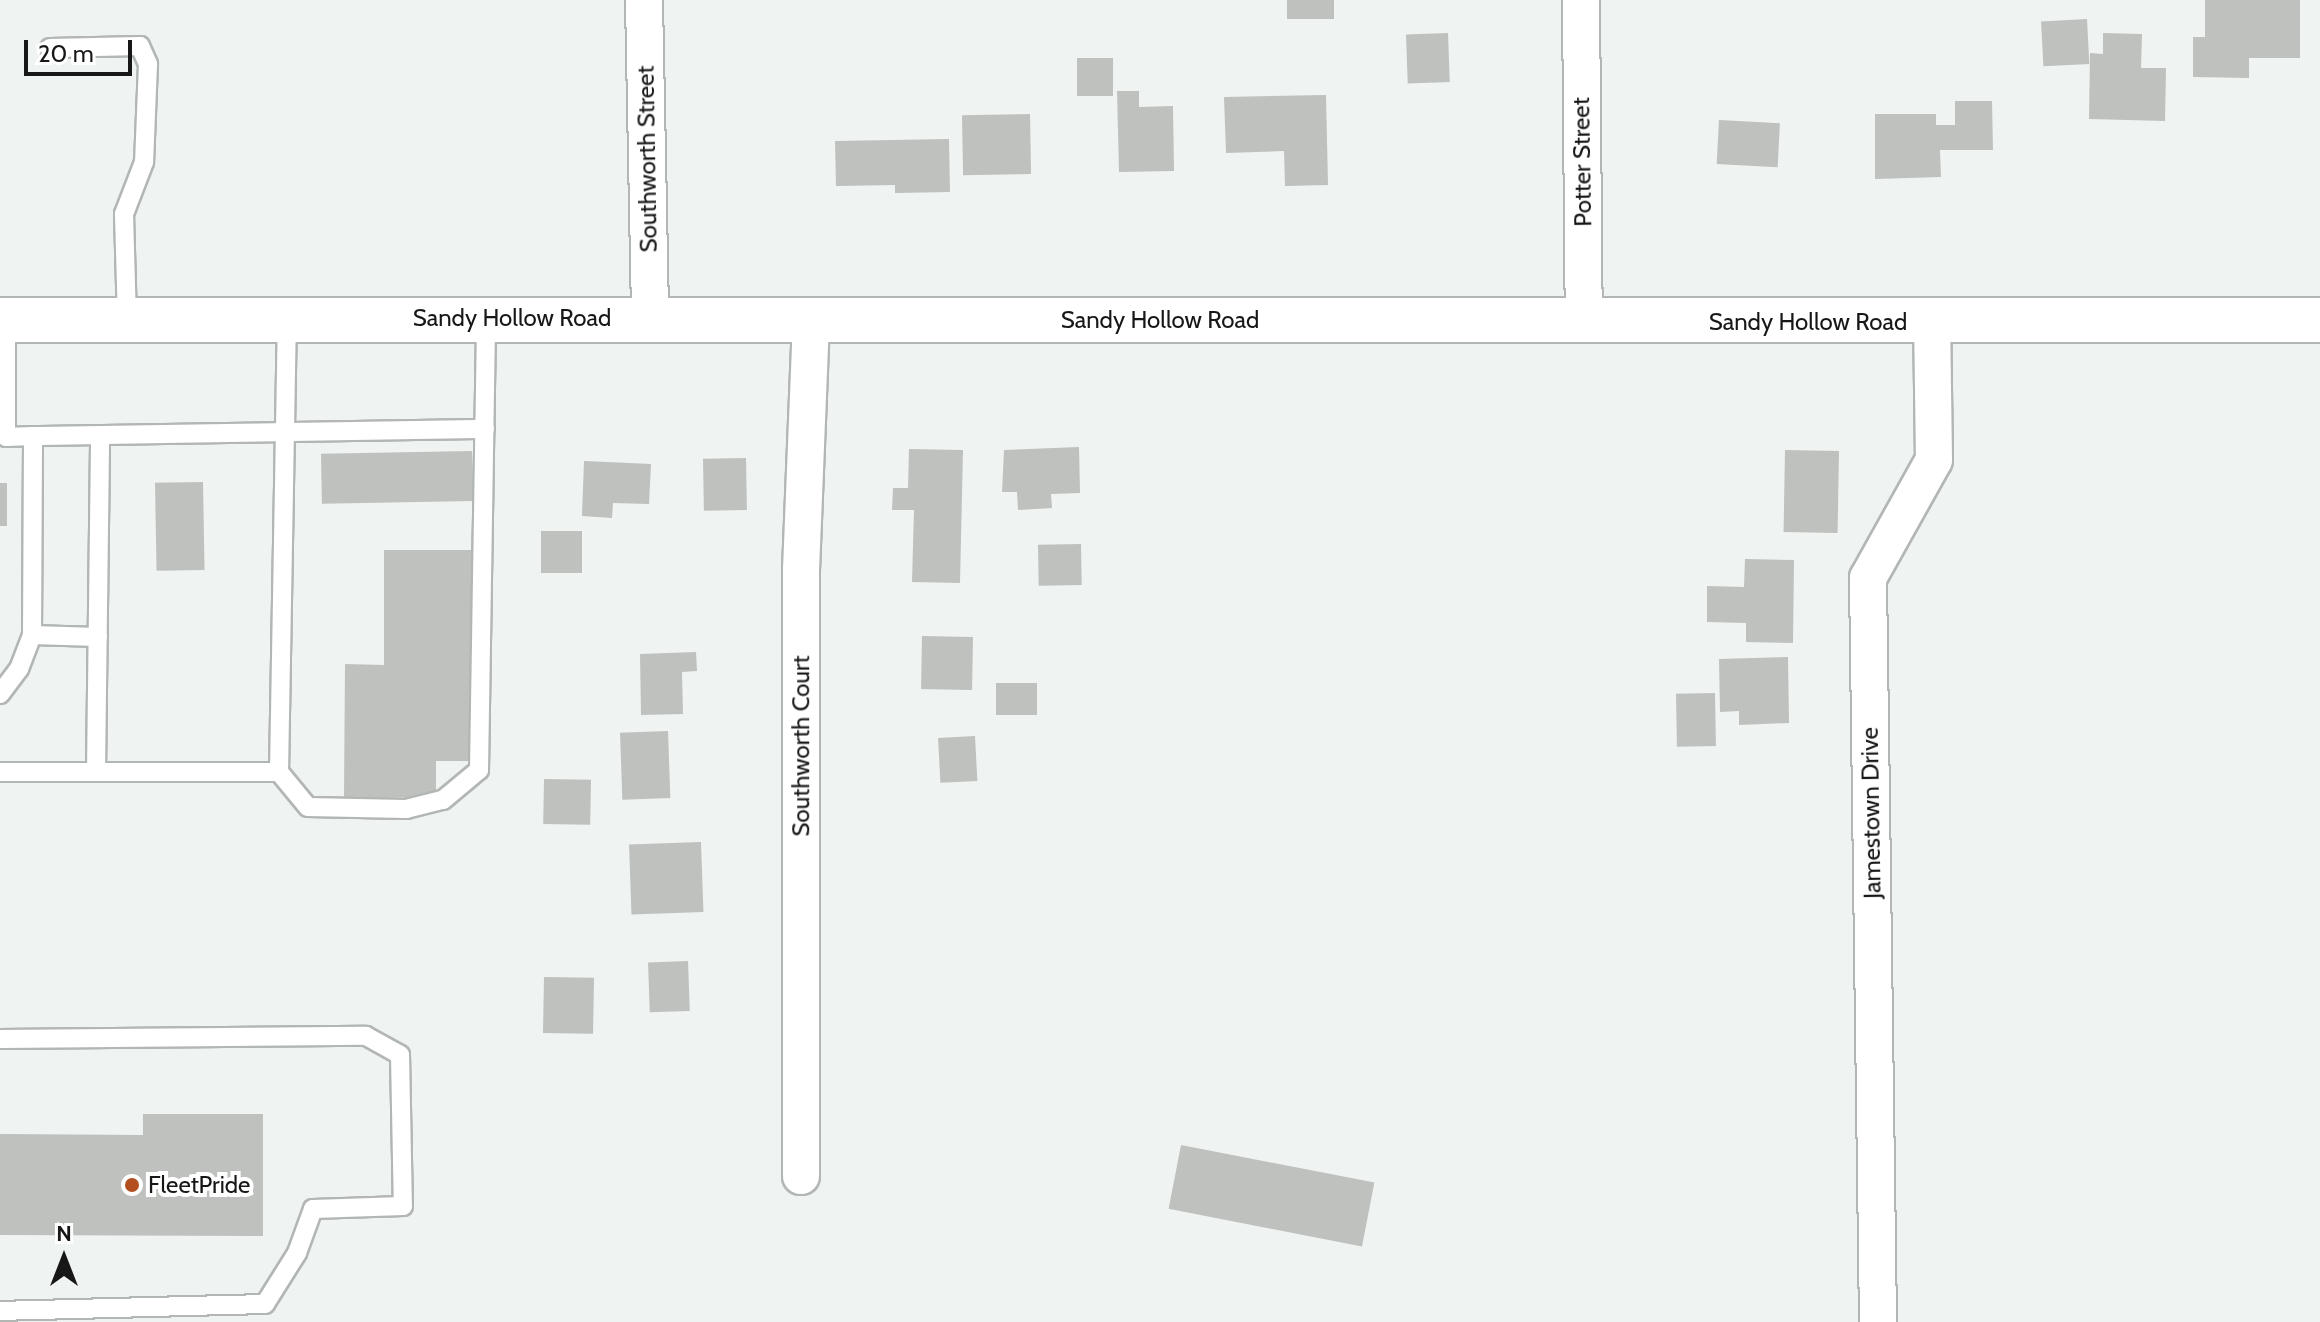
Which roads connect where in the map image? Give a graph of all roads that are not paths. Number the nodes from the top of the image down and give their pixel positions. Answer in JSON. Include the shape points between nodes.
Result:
{"nodes":[{"id":1,"x":644,"y":0,"type":"edge"},
{"id":2,"x":1581,"y":0,"type":"edge"},
{"id":3,"x":50,"y":48,"type":"dead end"},
{"id":4,"x":811,"y":317,"type":"junction"},
{"id":5,"x":486,"y":318,"type":"junction"},
{"id":6,"x":650,"y":318,"type":"junction"},
{"id":7,"x":287,"y":319,"type":"junction"},
{"id":8,"x":3,"y":320,"type":"edge"},
{"id":9,"x":127,"y":320,"type":"junction"},
{"id":10,"x":2320,"y":320,"type":"edge"},
{"id":11,"x":1932,"y":321,"type":"junction"},
{"id":12,"x":1584,"y":324,"type":"junction"},
{"id":13,"x":285,"y":429,"type":"junction"},
{"id":14,"x":485,"y":429,"type":"junction"},
{"id":15,"x":100,"y":435,"type":"junction"},
{"id":16,"x":33,"y":436,"type":"junction"},
{"id":17,"x":32,"y":635,"type":"junction"},
{"id":18,"x":98,"y":637,"type":"junction"},
{"id":19,"x":0,"y":694,"type":"edge"},
{"id":20,"x":0,"y":772,"type":"edge"},
{"id":21,"x":96,"y":772,"type":"junction"},
{"id":22,"x":279,"y":772,"type":"junction"},
{"id":23,"x":0,"y":1039,"type":"edge"},
{"id":24,"x":801,"y":1176,"type":"dead end"},
{"id":25,"x":0,"y":1311,"type":"edge"},
{"id":26,"x":1878,"y":1322,"type":"edge"}],
"edges":[{"from":1,"to":6,"type":"street","name":"Southworth Street"},
{"from":2,"to":12,"type":"street","name":"Potter Street"},
{"from":3,"to":9,"type":"lane","via":[[140,46],[148,64],[144,162],[124,214]]},
{"from":4,"to":6,"type":"street","name":"Sandy Hollow Road"},
{"from":4,"to":12,"type":"street","name":"Sandy Hollow Road"},
{"from":4,"to":24,"type":"street","name":"Southworth Court","via":[[801,570]]},
{"from":5,"to":6,"type":"street","name":"Sandy Hollow Road"},
{"from":5,"to":7,"type":"street","name":"Sandy Hollow Road"},
{"from":5,"to":14,"type":"lane"},
{"from":7,"to":9,"type":"street","name":"Sandy Hollow Road"},
{"from":7,"to":13,"type":"lane"},
{"from":8,"to":9,"type":"street","name":"Sandy Hollow Road"},
{"from":8,"to":16,"type":"lane","via":[[6,437]]},
{"from":10,"to":11,"type":"street","name":"Sandy Hollow Road"},
{"from":11,"to":12,"type":"street","name":"Sandy Hollow Road"},
{"from":11,"to":26,"type":"street","name":"Jamestown Drive","via":[[1934,460],[1868,578]]},
{"from":13,"to":14,"type":"lane"},
{"from":13,"to":15,"type":"lane"},
{"from":13,"to":22,"type":"lane"},
{"from":14,"to":22,"type":"lane","via":[[479,770],[443,800],[406,809],[308,807]]},
{"from":15,"to":16,"type":"lane"},
{"from":15,"to":18,"type":"lane"},
{"from":16,"to":17,"type":"lane"},
{"from":17,"to":18,"type":"lane"},
{"from":17,"to":19,"type":"lane","via":[[19,669]]},
{"from":18,"to":21,"type":"lane"},
{"from":20,"to":21,"type":"lane"},
{"from":21,"to":22,"type":"lane"},
{"from":23,"to":25,"type":"lane","via":[[366,1036],[400,1055],[403,1206],[313,1209],[297,1253],[265,1304]]}]}
